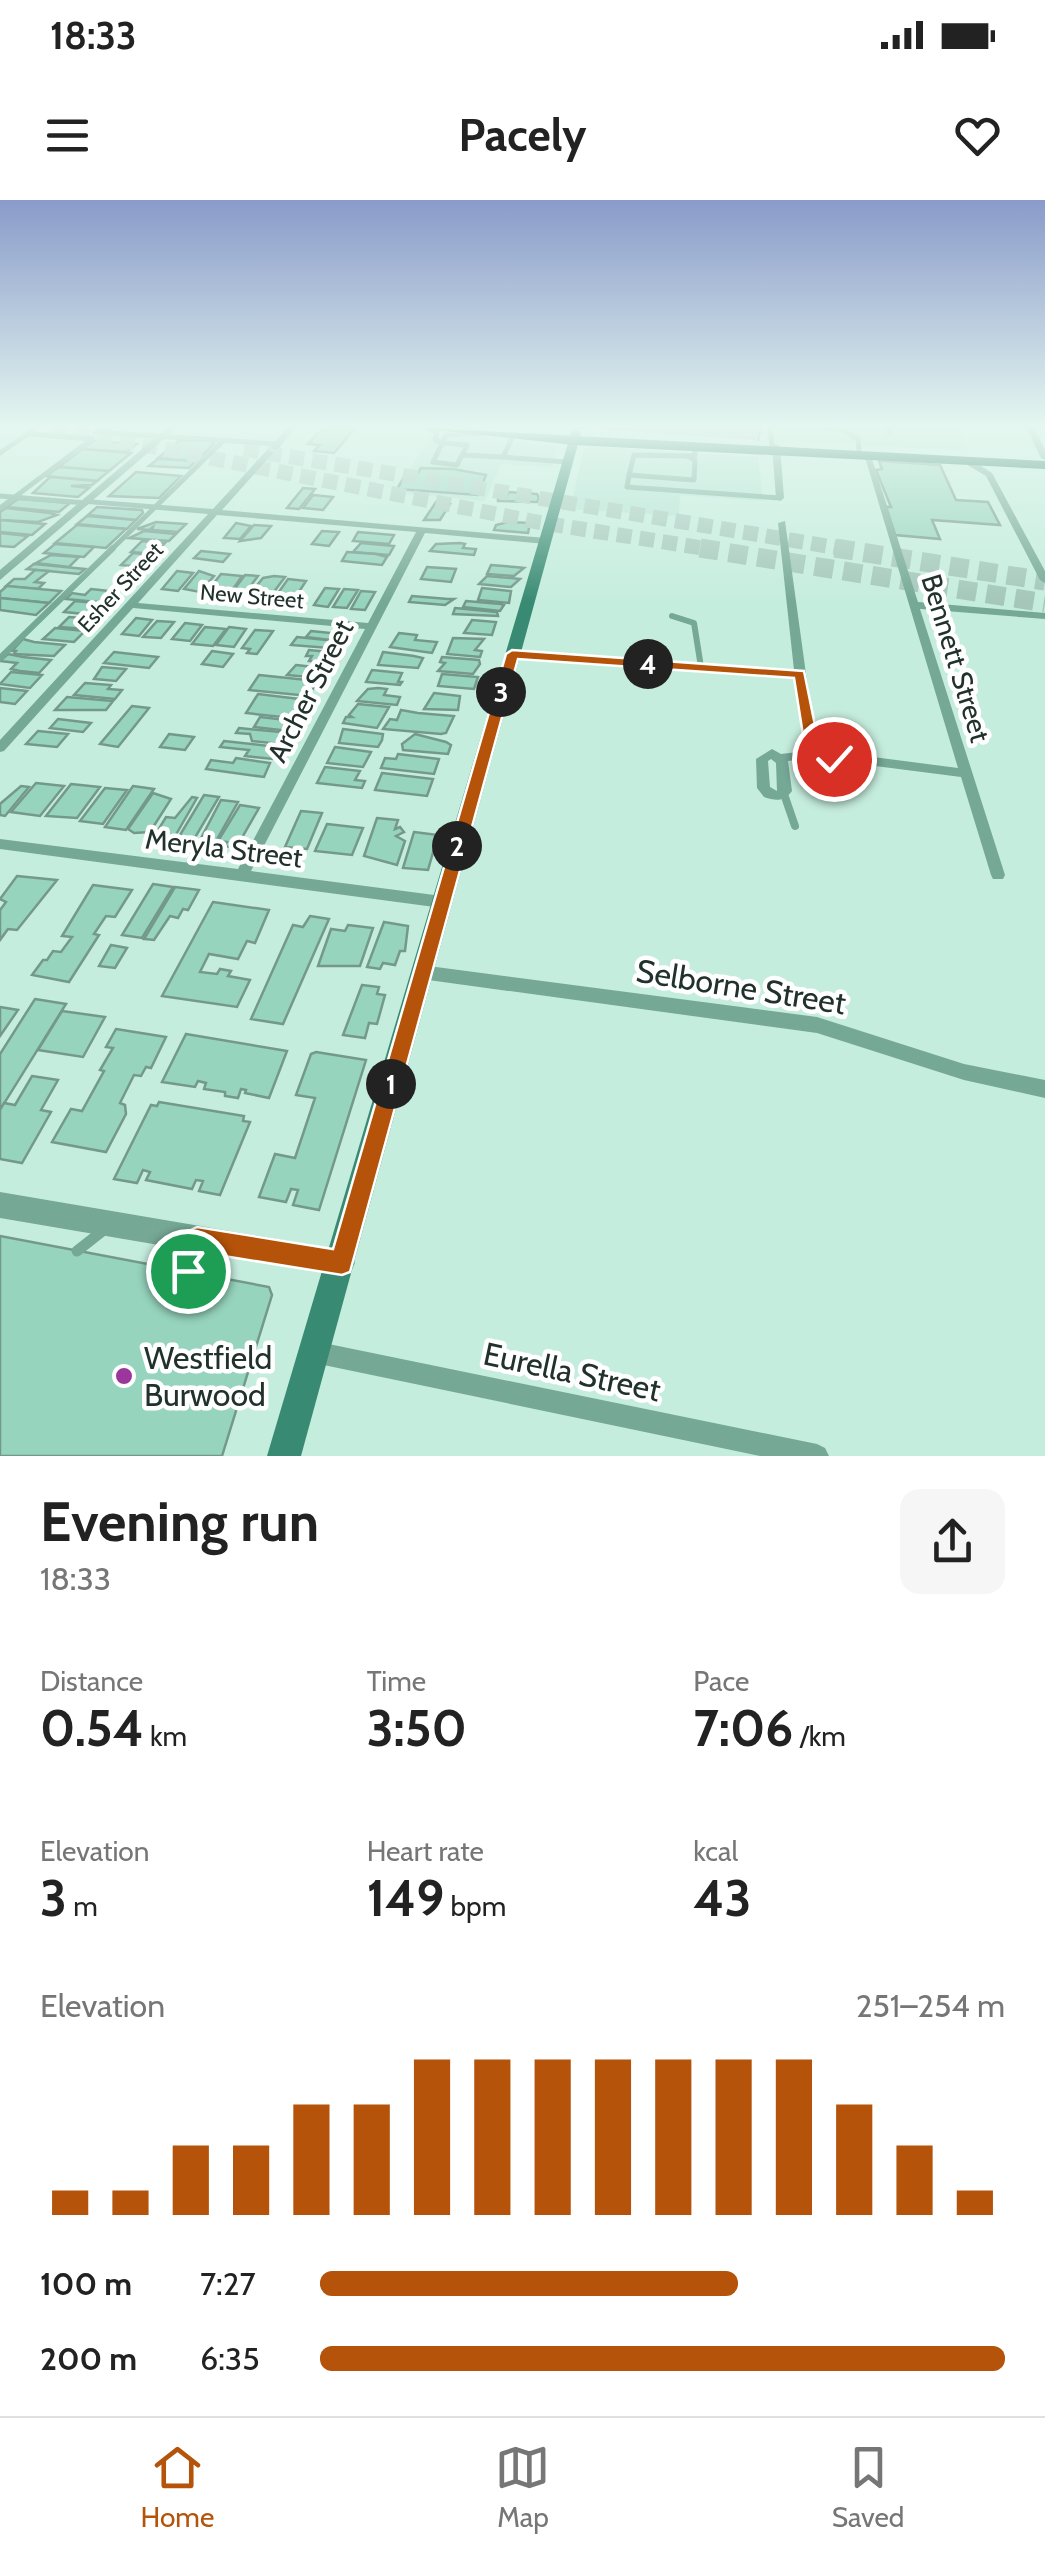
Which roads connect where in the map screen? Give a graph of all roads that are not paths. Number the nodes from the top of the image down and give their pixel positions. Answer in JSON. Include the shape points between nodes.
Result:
{"nodes":[{"id":1,"x":29,"y":486,"type":"edge"},
{"id":2,"x":106,"y":486,"type":"edge"},
{"id":3,"x":176,"y":486,"type":"edge"},
{"id":4,"x":240,"y":486,"type":"edge"},
{"id":5,"x":561,"y":486,"type":"edge"},
{"id":6,"x":628,"y":486,"type":"edge"},
{"id":7,"x":779,"y":486,"type":"edge"},
{"id":8,"x":874,"y":486,"type":"edge"},
{"id":9,"x":997,"y":486,"type":"edge"},
{"id":10,"x":0,"y":496,"type":"edge"},
{"id":11,"x":15,"y":497,"type":"junction"},
{"id":12,"x":780,"y":498,"type":"joint"},
{"id":13,"x":87,"y":502,"type":"junction"},
{"id":14,"x":155,"y":506,"type":"junction"},
{"id":15,"x":0,"y":508,"type":"edge"},
{"id":16,"x":217,"y":511,"type":"junction"},
{"id":17,"x":782,"y":522,"type":"dead end"},
{"id":18,"x":422,"y":530,"type":"junction"},
{"id":19,"x":546,"y":541,"type":"junction"},
{"id":20,"x":0,"y":576,"type":"edge"},
{"id":21,"x":1045,"y":580,"type":"edge"},
{"id":22,"x":130,"y":605,"type":"junction"},
{"id":23,"x":914,"y":605,"type":"junction"},
{"id":24,"x":672,"y":616,"type":"dead end"},
{"id":25,"x":1045,"y":616,"type":"edge"},
{"id":26,"x":372,"y":626,"type":"junction"},
{"id":27,"x":512,"y":654,"type":"junction"},
{"id":28,"x":0,"y":658,"type":"edge"},
{"id":29,"x":701,"y":667,"type":"junction"},
{"id":30,"x":800,"y":674,"type":"junction"},
{"id":31,"x":0,"y":748,"type":"edge"},
{"id":32,"x":814,"y":754,"type":"junction"},
{"id":33,"x":965,"y":773,"type":"junction"},
{"id":34,"x":784,"y":794,"type":"joint"},
{"id":35,"x":796,"y":826,"type":"dead end"},
{"id":36,"x":0,"y":844,"type":"edge"},
{"id":37,"x":242,"y":875,"type":"junction"},
{"id":38,"x":998,"y":875,"type":"dead end"},
{"id":39,"x":442,"y":902,"type":"junction"},
{"id":40,"x":421,"y":972,"type":"junction"},
{"id":41,"x":1045,"y":1089,"type":"edge"},
{"id":42,"x":0,"y":1205,"type":"edge"},
{"id":43,"x":111,"y":1224,"type":"junction"},
{"id":44,"x":197,"y":1239,"type":"junction"},
{"id":45,"x":77,"y":1251,"type":"dead end"},
{"id":46,"x":342,"y":1263,"type":"junction"},
{"id":47,"x":188,"y":1271,"type":"dead end"},
{"id":48,"x":313,"y":1352,"type":"junction"},
{"id":49,"x":284,"y":1456,"type":"edge"},
{"id":50,"x":817,"y":1456,"type":"edge"}],
"edges":[{"from":1,"to":11,"type":"lane"},
{"from":2,"to":13,"type":"street"},
{"from":3,"to":14,"type":"lane"},
{"from":4,"to":16,"type":"street","name":"Esher Street"},
{"from":5,"to":19,"type":"main road"},
{"from":6,"to":12,"type":"lane"},
{"from":7,"to":12,"type":"street"},
{"from":8,"to":23,"type":"street","name":"Bennett Street"},
{"from":9,"to":21,"type":"street"},
{"from":10,"to":11,"type":"lane"},
{"from":11,"to":13,"type":"lane"},
{"from":11,"to":15,"type":"lane"},
{"from":13,"to":14,"type":"street"},
{"from":13,"to":20,"type":"street"},
{"from":14,"to":16,"type":"street"},
{"from":14,"to":28,"type":"lane"},
{"from":16,"to":18,"type":"street"},
{"from":16,"to":22,"type":"street","name":"Esher Street"},
{"from":17,"to":30,"type":"street"},
{"from":18,"to":19,"type":"street"},
{"from":18,"to":26,"type":"street","name":"Archer Street"},
{"from":19,"to":27,"type":"main road"},
{"from":22,"to":26,"type":"street","name":"New Street"},
{"from":22,"to":31,"type":"street","name":"Esher Street"},
{"from":23,"to":25,"type":"street"},
{"from":23,"to":33,"type":"street","name":"Bennett Street"},
{"from":24,"to":29,"type":"lane","via":[[694,623]]},
{"from":26,"to":37,"type":"street","name":"Archer Street"},
{"from":27,"to":29,"type":"street"},
{"from":27,"to":39,"type":"main road"},
{"from":29,"to":30,"type":"street"},
{"from":30,"to":32,"type":"street"},
{"from":32,"to":33,"type":"street"},
{"from":32,"to":34,"type":"street","via":[[762,759],[765,791]]},
{"from":33,"to":38,"type":"street","name":"Bennett Street"},
{"from":34,"to":35,"type":"lane"},
{"from":36,"to":37,"type":"street","name":"Meryla Street"},
{"from":37,"to":39,"type":"street","name":"Meryla Street"},
{"from":39,"to":40,"type":"main road"},
{"from":40,"to":41,"type":"street","name":"Selborne Street","via":[[817,1026],[964,1072]]},
{"from":40,"to":46,"type":"main road"},
{"from":42,"to":43,"type":"street"},
{"from":43,"to":44,"type":"street"},
{"from":43,"to":45,"type":"lane"},
{"from":44,"to":46,"type":"street"},
{"from":44,"to":47,"type":"lane"},
{"from":46,"to":48,"type":"main road"},
{"from":48,"to":49,"type":"main road"},
{"from":48,"to":50,"type":"street","name":"Eurella Street"}]}
